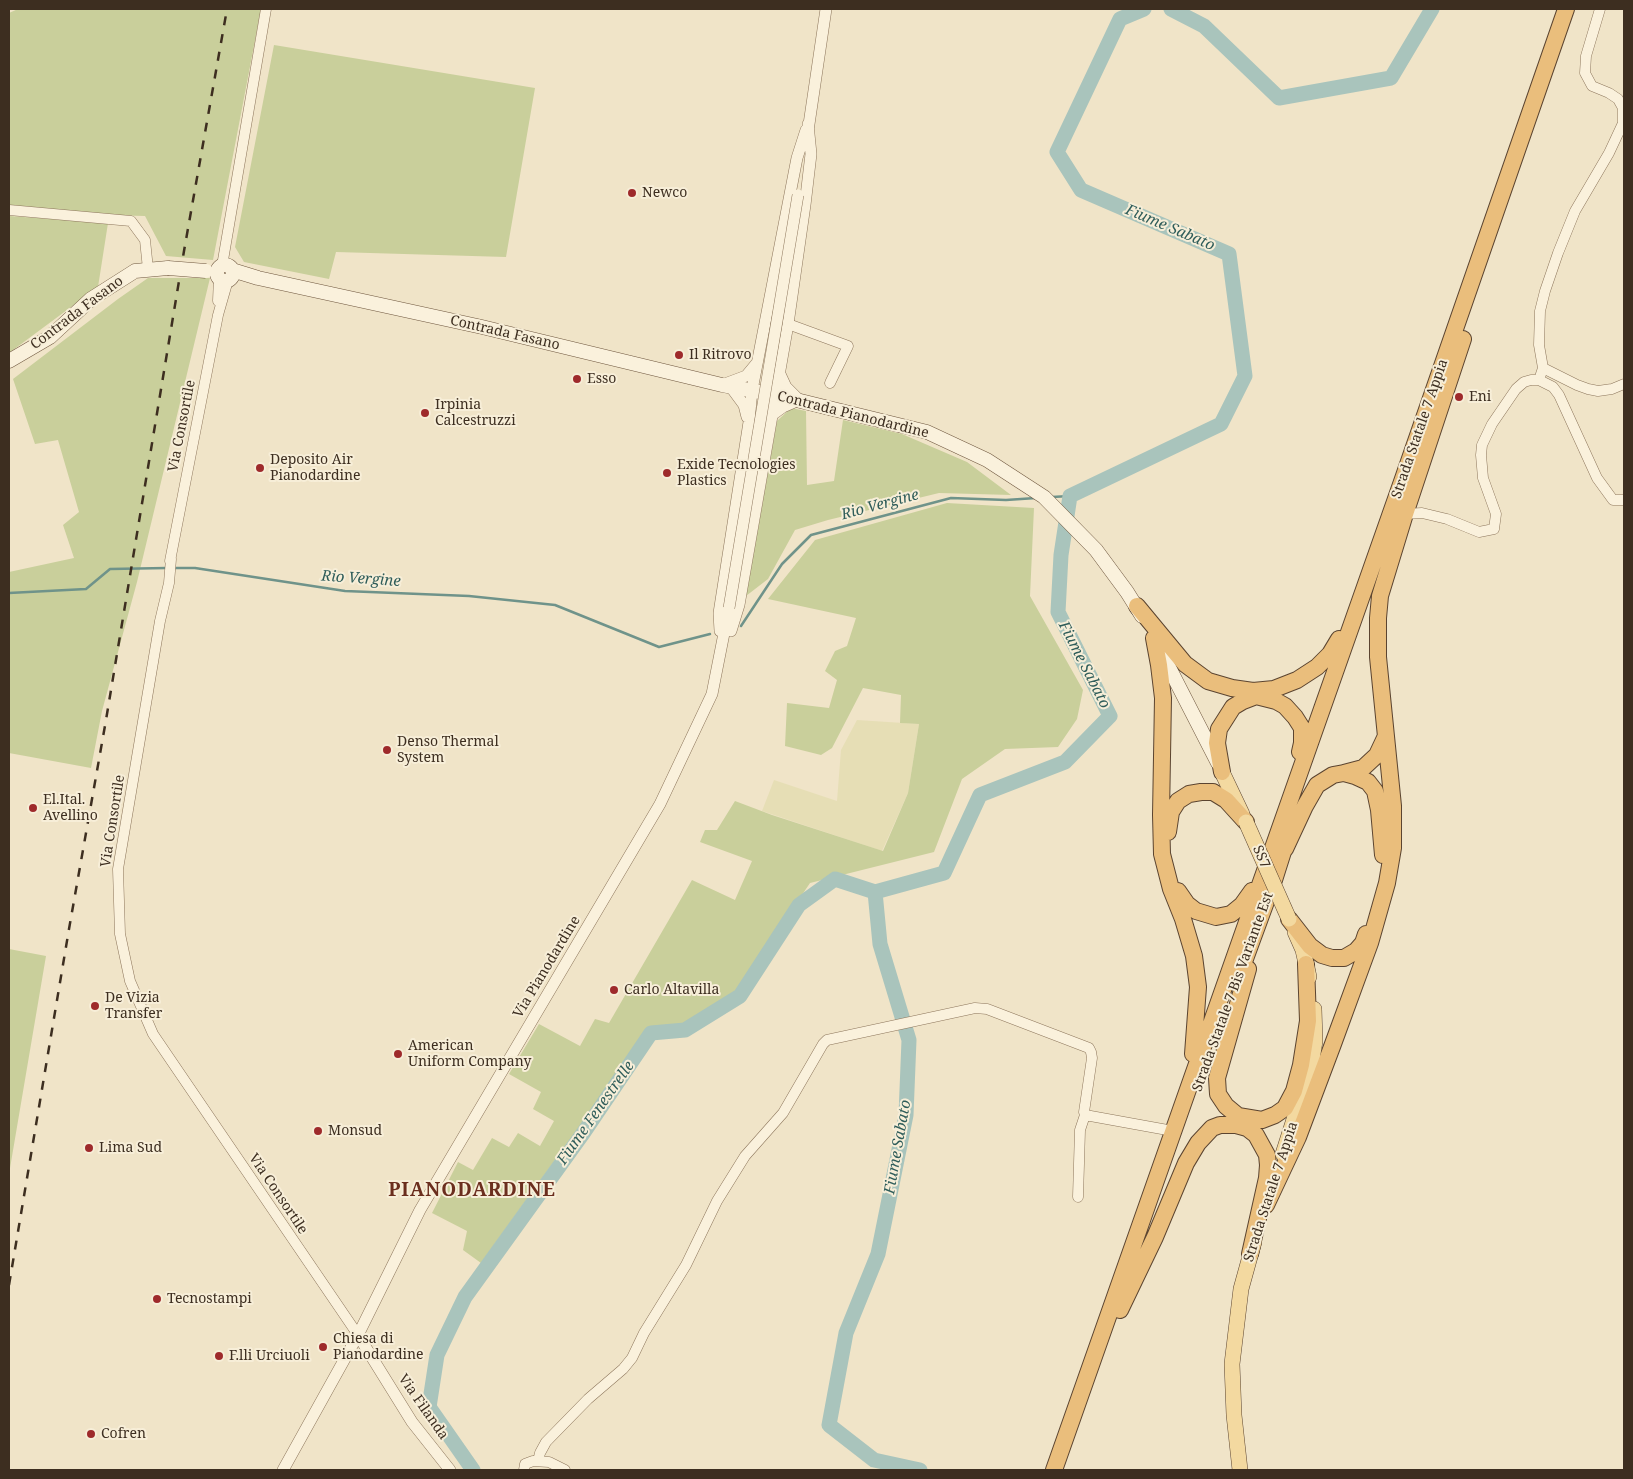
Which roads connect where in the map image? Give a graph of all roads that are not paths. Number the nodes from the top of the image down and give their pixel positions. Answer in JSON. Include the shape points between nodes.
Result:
{"nodes":[{"id":1,"x":266,"y":9,"type":"edge"},
{"id":2,"x":826,"y":9,"type":"edge"},
{"id":3,"x":1566,"y":9,"type":"edge"},
{"id":4,"x":1577,"y":9,"type":"edge"},
{"id":5,"x":1600,"y":9,"type":"edge"},
{"id":6,"x":808,"y":124,"type":"junction"},
{"id":7,"x":9,"y":210,"type":"edge"},
{"id":8,"x":148,"y":269,"type":"junction"},
{"id":9,"x":223,"y":272,"type":"junction"},
{"id":10,"x":788,"y":324,"type":"junction"},
{"id":11,"x":9,"y":361,"type":"edge"},
{"id":12,"x":757,"y":363,"type":"junction"},
{"id":13,"x":1543,"y":368,"type":"junction"},
{"id":14,"x":780,"y":374,"type":"junction"},
{"id":15,"x":1540,"y":380,"type":"junction"},
{"id":16,"x":830,"y":383,"type":"dead end"},
{"id":17,"x":1624,"y":384,"type":"edge"},
{"id":18,"x":726,"y":386,"type":"junction"},
{"id":19,"x":752,"y":390,"type":"junction"},
{"id":20,"x":776,"y":395,"type":"junction"},
{"id":21,"x":799,"y":400,"type":"junction"},
{"id":22,"x":772,"y":415,"type":"junction"},
{"id":23,"x":749,"y":422,"type":"junction"},
{"id":24,"x":1624,"y":500,"type":"edge"},
{"id":25,"x":1404,"y":514,"type":"junction"},
{"id":26,"x":1373,"y":564,"type":"junction"},
{"id":27,"x":1137,"y":606,"type":"junction"},
{"id":28,"x":1154,"y":638,"type":"junction"},
{"id":29,"x":721,"y":655,"type":"junction"},
{"id":30,"x":1386,"y":736,"type":"junction"},
{"id":31,"x":1222,"y":772,"type":"junction"},
{"id":32,"x":1344,"y":773,"type":"junction"},
{"id":33,"x":1288,"y":804,"type":"junction"},
{"id":34,"x":1246,"y":822,"type":"junction"},
{"id":35,"x":1277,"y":852,"type":"junction"},
{"id":36,"x":1274,"y":880,"type":"junction"},
{"id":37,"x":1289,"y":919,"type":"junction"},
{"id":38,"x":1306,"y":964,"type":"junction"},
{"id":39,"x":1184,"y":1101,"type":"junction"},
{"id":40,"x":1085,"y":1115,"type":"junction"},
{"id":41,"x":1173,"y":1131,"type":"junction"},
{"id":42,"x":1078,"y":1197,"type":"dead end"},
{"id":43,"x":1266,"y":1205,"type":"junction"},
{"id":44,"x":1250,"y":1254,"type":"junction"},
{"id":45,"x":1120,"y":1310,"type":"junction"},
{"id":46,"x":358,"y":1334,"type":"junction"},
{"id":47,"x":538,"y":1461,"type":"junction"},
{"id":48,"x":1060,"y":1468,"type":"edge"},
{"id":49,"x":283,"y":1470,"type":"edge"},
{"id":50,"x":450,"y":1470,"type":"edge"},
{"id":51,"x":524,"y":1470,"type":"edge"},
{"id":52,"x":566,"y":1470,"type":"edge"},
{"id":53,"x":1240,"y":1470,"type":"edge"}],
"edges":[{"from":1,"to":9,"type":"street","name":"Via Consortile"},
{"from":2,"to":6,"type":"street"},
{"from":3,"to":26,"type":"highway","name":"Strada Statale 7 Appia","number":"SS7"},
{"from":4,"to":25,"type":"highway","name":"Strada Statale 7 Appia","number":"SS7"},
{"from":5,"to":13,"type":"street","via":[[1586,56],[1585,73],[1592,86],[1618,99],[1623,108],[1623,123],[1575,212],[1545,291],[1539,328]]},
{"from":6,"to":10,"type":"street","via":[[811,154],[806,205]]},
{"from":6,"to":12,"type":"street","via":[[797,158]]},
{"from":6,"to":29,"type":"street","bridge":true},
{"from":7,"to":8,"type":"street","via":[[131,221],[145,240]]},
{"from":8,"to":9,"type":"main road","name":"Contrada Fasano","bridge":true},
{"from":8,"to":11,"type":"main road","name":"Contrada Fasano","via":[[135,271],[91,299],[50,337]]},
{"from":9,"to":18,"type":"main road","name":"Contrada Fasano","via":[[482,327]]},
{"from":9,"to":46,"type":"street","name":"Via Consortile","via":[[118,869],[120,934],[130,981],[153,1034]]},
{"from":10,"to":14,"type":"street"},
{"from":10,"to":16,"type":"street","via":[[848,346]]},
{"from":12,"to":18,"type":"street","via":[[746,376]]},
{"from":12,"to":19,"type":"street"},
{"from":13,"to":15,"type":"street"},
{"from":13,"to":17,"type":"street","via":[[1598,391]]},
{"from":14,"to":20,"type":"street"},
{"from":14,"to":21,"type":"street","via":[[786,387]]},
{"from":15,"to":24,"type":"street","via":[[1547,382],[1559,395],[1597,478],[1613,500]]},
{"from":15,"to":25,"type":"street","via":[[1524,382],[1516,389],[1482,445],[1484,478],[1496,514],[1494,528],[1479,532],[1422,513]]},
{"from":18,"to":19,"type":"main road","name":"Contrada Fasano"},
{"from":18,"to":23,"type":"street","via":[[744,405]]},
{"from":19,"to":20,"type":"main road","name":"Contrada Pianodardine"},
{"from":19,"to":23,"type":"street"},
{"from":20,"to":21,"type":"main road","name":"Contrada Pianodardine"},
{"from":20,"to":22,"type":"street"},
{"from":21,"to":22,"type":"street"},
{"from":21,"to":27,"type":"main road","name":"Contrada Pianodardine","via":[[927,432],[987,460],[1044,497],[1096,550]]},
{"from":22,"to":29,"type":"street","via":[[739,605]]},
{"from":23,"to":29,"type":"street","via":[[720,613]]},
{"from":25,"to":30,"type":"highway","number":"SS7","via":[[1380,596],[1378,618],[1380,689]]},
{"from":25,"to":35,"type":"highway","name":"Strada Statale 7 Bis Variante Est"},
{"from":26,"to":27,"type":"highway","via":[[1330,654],[1297,680],[1274,689],[1239,689],[1208,681],[1185,664]]},
{"from":26,"to":33,"type":"highway","name":"Strada Statale 7 Appia","number":"SS7"},
{"from":27,"to":28,"type":"main road","name":"Contrada Pianodardine"},
{"from":28,"to":31,"type":"main road","name":"Contrada Pianodardine"},
{"from":28,"to":39,"type":"highway","via":[[1163,698],[1162,854],[1194,956],[1198,987],[1192,1059]]},
{"from":29,"to":46,"type":"street","name":"Via Pianodardine","via":[[712,694],[660,804],[420,1210]]},
{"from":30,"to":32,"type":"highway","via":[[1377,756],[1363,768]]},
{"from":30,"to":43,"type":"highway","number":"SS7","via":[[1393,806],[1393,848],[1387,883],[1370,943],[1333,1044],[1298,1137]]},
{"from":31,"to":33,"type":"highway","via":[[1217,743],[1219,729],[1230,712],[1243,700],[1256,696],[1276,701],[1285,706],[1302,728],[1302,744]]},
{"from":31,"to":34,"type":"main road","number":"SS7"},
{"from":32,"to":35,"type":"highway","via":[[1333,775],[1317,785]]},
{"from":32,"to":37,"type":"highway","via":[[1368,782],[1375,792],[1379,810],[1384,856],[1370,925],[1356,951],[1344,958],[1332,958],[1310,946]]},
{"from":33,"to":35,"type":"highway","name":"Strada Statale 7 Appia","number":"SS7"},
{"from":34,"to":35,"type":"highway","number":"SS7","via":[[1226,800],[1213,792],[1188,794],[1178,801],[1171,812],[1167,838],[1174,882],[1187,904],[1196,911],[1216,917],[1231,914],[1242,906]]},
{"from":34,"to":37,"type":"main road","name":"SS7","number":"SS7","bridge":true},
{"from":35,"to":36,"type":"highway","name":"Strada Statale 7 Bis Variante Est"},
{"from":35,"to":39,"type":"highway","name":"Strada Statale 7 Bis Variante Est"},
{"from":36,"to":38,"type":"highway","via":[[1217,1078],[1218,1094],[1238,1116],[1262,1120],[1275,1115],[1285,1108],[1294,1091],[1308,1021]]},
{"from":36,"to":45,"type":"highway","name":"Strada Statale 7 Bis Variante Est"},
{"from":37,"to":38,"type":"main road","name":"Strada Statale 7 Appia","number":"SS7"},
{"from":38,"to":43,"type":"main road","name":"Strada Statale 7 Appia","number":"SS7","via":[[1315,1024],[1311,1066]]},
{"from":39,"to":41,"type":"highway","name":"Strada Statale 7 Bis Variante Est"},
{"from":40,"to":41,"type":"street"},
{"from":40,"to":42,"type":"street","via":[[1080,1130]]},
{"from":40,"to":47,"type":"street","via":[[1092,1058],[1088,1048],[987,1008],[827,1040],[783,1113],[745,1156],[717,1201],[686,1265],[632,1358],[546,1442]]},
{"from":41,"to":48,"type":"highway","name":"Strada Statale 7 Bis Variante Est"},
{"from":43,"to":44,"type":"main road","name":"Strada Statale 7 Appia","number":"SS7"},
{"from":44,"to":45,"type":"highway","via":[[1267,1178],[1267,1155],[1247,1128],[1236,1124],[1220,1125],[1212,1128],[1198,1143],[1186,1163]]},
{"from":44,"to":53,"type":"main road","name":"Strada Statale 7 Appia","number":"SS7","via":[[1237,1314],[1232,1364]]},
{"from":45,"to":48,"type":"highway","name":"Strada Statale 7 Bis Variante Est"},
{"from":46,"to":49,"type":"street","name":"Via Pianodardine"},
{"from":46,"to":50,"type":"street","name":"Via Filanda","via":[[412,1422]]},
{"from":47,"to":51,"type":"street","via":[[525,1464]]},
{"from":47,"to":52,"type":"street","via":[[550,1462]]}]}
